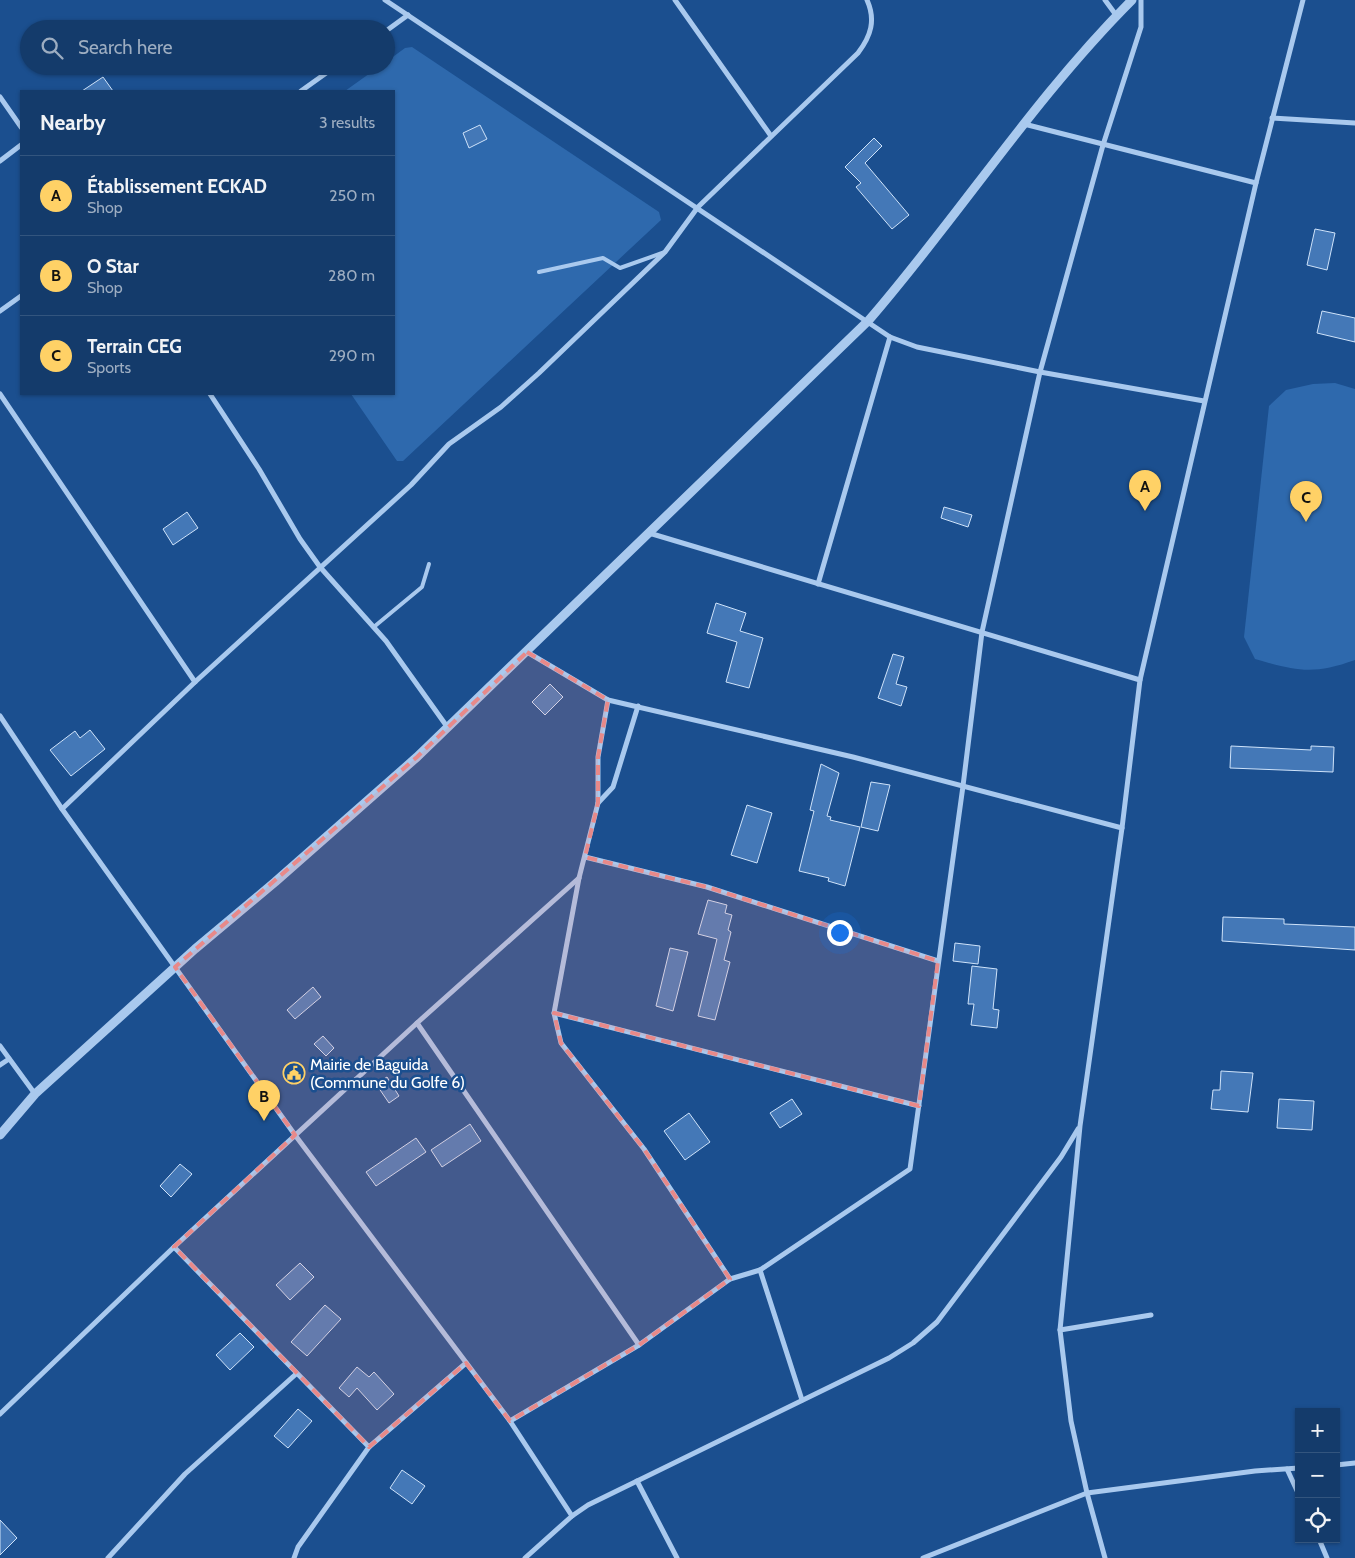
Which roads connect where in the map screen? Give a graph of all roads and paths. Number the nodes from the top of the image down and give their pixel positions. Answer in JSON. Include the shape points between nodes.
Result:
{"nodes":[{"id":1,"x":385,"y":0,"type":"edge"},
{"id":2,"x":675,"y":0,"type":"edge"},
{"id":3,"x":867,"y":0,"type":"edge"},
{"id":4,"x":1105,"y":0,"type":"edge"},
{"id":5,"x":1132,"y":0,"type":"edge"},
{"id":6,"x":1141,"y":0,"type":"edge"},
{"id":7,"x":1304,"y":0,"type":"edge"},
{"id":8,"x":408,"y":15,"type":"junction"},
{"id":9,"x":1116,"y":15,"type":"junction"},
{"id":10,"x":395,"y":24,"type":"edge"},
{"id":11,"x":323,"y":75,"type":"edge"},
{"id":12,"x":302,"y":90,"type":"edge"},
{"id":13,"x":0,"y":97,"type":"edge"},
{"id":14,"x":1272,"y":118,"type":"junction"},
{"id":15,"x":1355,"y":123,"type":"edge"},
{"id":16,"x":1024,"y":124,"type":"junction"},
{"id":17,"x":20,"y":126,"type":"edge"},
{"id":18,"x":771,"y":136,"type":"junction"},
{"id":19,"x":1102,"y":145,"type":"junction"},
{"id":20,"x":20,"y":146,"type":"edge"},
{"id":21,"x":0,"y":161,"type":"edge"},
{"id":22,"x":1256,"y":183,"type":"junction"},
{"id":23,"x":698,"y":207,"type":"junction"},
{"id":24,"x":665,"y":252,"type":"junction"},
{"id":25,"x":539,"y":272,"type":"dead end"},
{"id":26,"x":20,"y":297,"type":"edge"},
{"id":27,"x":0,"y":311,"type":"edge"},
{"id":28,"x":868,"y":320,"type":"junction"},
{"id":29,"x":890,"y":337,"type":"junction"},
{"id":30,"x":1040,"y":372,"type":"junction"},
{"id":31,"x":0,"y":394,"type":"edge"},
{"id":32,"x":211,"y":395,"type":"edge"},
{"id":33,"x":1204,"y":401,"type":"junction"},
{"id":34,"x":649,"y":533,"type":"junction"},
{"id":35,"x":430,"y":564,"type":"dead end"},
{"id":36,"x":320,"y":567,"type":"junction"},
{"id":37,"x":818,"y":584,"type":"junction"},
{"id":38,"x":375,"y":626,"type":"junction"},
{"id":39,"x":982,"y":632,"type":"junction"},
{"id":40,"x":527,"y":652,"type":"junction"},
{"id":41,"x":1140,"y":680,"type":"junction"},
{"id":42,"x":195,"y":682,"type":"junction"},
{"id":43,"x":608,"y":700,"type":"junction"},
{"id":44,"x":638,"y":706,"type":"junction"},
{"id":45,"x":0,"y":716,"type":"edge"},
{"id":46,"x":448,"y":728,"type":"junction"},
{"id":47,"x":963,"y":786,"type":"junction"},
{"id":48,"x":598,"y":803,"type":"junction"},
{"id":49,"x":62,"y":809,"type":"junction"},
{"id":50,"x":1122,"y":828,"type":"junction"},
{"id":51,"x":585,"y":857,"type":"junction"},
{"id":52,"x":579,"y":878,"type":"junction"},
{"id":53,"x":938,"y":961,"type":"junction"},
{"id":54,"x":175,"y":967,"type":"junction"},
{"id":55,"x":554,"y":1013,"type":"junction"},
{"id":56,"x":417,"y":1023,"type":"junction"},
{"id":57,"x":0,"y":1046,"type":"edge"},
{"id":58,"x":9,"y":1059,"type":"junction"},
{"id":59,"x":0,"y":1065,"type":"edge"},
{"id":60,"x":35,"y":1094,"type":"junction"},
{"id":61,"x":919,"y":1106,"type":"junction"},
{"id":62,"x":1080,"y":1126,"type":"junction"},
{"id":63,"x":0,"y":1134,"type":"edge"},
{"id":64,"x":295,"y":1135,"type":"junction"},
{"id":65,"x":174,"y":1247,"type":"junction"},
{"id":66,"x":760,"y":1270,"type":"junction"},
{"id":67,"x":730,"y":1279,"type":"junction"},
{"id":68,"x":1152,"y":1315,"type":"dead end"},
{"id":69,"x":1060,"y":1330,"type":"junction"},
{"id":70,"x":639,"y":1345,"type":"junction"},
{"id":71,"x":466,"y":1363,"type":"junction"},
{"id":72,"x":296,"y":1374,"type":"junction"},
{"id":73,"x":802,"y":1400,"type":"junction"},
{"id":74,"x":0,"y":1414,"type":"edge"},
{"id":75,"x":510,"y":1421,"type":"junction"},
{"id":76,"x":370,"y":1447,"type":"junction"},
{"id":77,"x":1355,"y":1463,"type":"edge"},
{"id":78,"x":1340,"y":1465,"type":"edge"},
{"id":79,"x":1295,"y":1468,"type":"edge"},
{"id":80,"x":1287,"y":1469,"type":"junction"},
{"id":81,"x":637,"y":1481,"type":"junction"},
{"id":82,"x":1295,"y":1486,"type":"edge"},
{"id":83,"x":1087,"y":1493,"type":"junction"},
{"id":84,"x":572,"y":1516,"type":"junction"},
{"id":85,"x":1321,"y":1543,"type":"edge"},
{"id":86,"x":1327,"y":1557,"type":"edge"},
{"id":87,"x":108,"y":1558,"type":"edge"},
{"id":88,"x":294,"y":1558,"type":"edge"},
{"id":89,"x":525,"y":1558,"type":"edge"},
{"id":90,"x":677,"y":1558,"type":"edge"},
{"id":91,"x":923,"y":1558,"type":"edge"},
{"id":92,"x":1105,"y":1558,"type":"edge"},
{"id":93,"x":1320,"y":1558,"type":"edge"}],
"edges":[{"from":1,"to":8,"type":"street"},
{"from":2,"to":18,"type":"street"},
{"from":3,"to":18,"type":"street","via":[[873,22],[868,41]]},
{"from":4,"to":9,"type":"street"},
{"from":5,"to":9,"type":"street"},
{"from":6,"to":19,"type":"street","via":[[1141,27]]},
{"from":7,"to":14,"type":"street"},
{"from":8,"to":10,"type":"street"},
{"from":8,"to":23,"type":"street"},
{"from":9,"to":16,"type":"street"},
{"from":11,"to":12,"type":"street"},
{"from":13,"to":17,"type":"street"},
{"from":14,"to":15,"type":"street"},
{"from":14,"to":22,"type":"street"},
{"from":16,"to":19,"type":"street"},
{"from":16,"to":28,"type":"street","via":[[904,279]]},
{"from":18,"to":23,"type":"street"},
{"from":19,"to":22,"type":"street"},
{"from":19,"to":30,"type":"street"},
{"from":20,"to":21,"type":"street"},
{"from":22,"to":33,"type":"street"},
{"from":23,"to":24,"type":"street"},
{"from":23,"to":28,"type":"street"},
{"from":24,"to":25,"type":"lane","via":[[620,268],[603,258]]},
{"from":24,"to":36,"type":"street","via":[[539,373],[449,444],[411,485]]},
{"from":26,"to":27,"type":"street"},
{"from":28,"to":29,"type":"street"},
{"from":28,"to":34,"type":"street"},
{"from":29,"to":30,"type":"street","via":[[917,347]]},
{"from":29,"to":37,"type":"street"},
{"from":30,"to":33,"type":"street"},
{"from":30,"to":39,"type":"street"},
{"from":31,"to":42,"type":"street"},
{"from":32,"to":36,"type":"street"},
{"from":33,"to":41,"type":"street"},
{"from":34,"to":37,"type":"street"},
{"from":34,"to":40,"type":"street"},
{"from":35,"to":38,"type":"lane","via":[[422,587]]},
{"from":36,"to":38,"type":"street"},
{"from":36,"to":42,"type":"street"},
{"from":37,"to":39,"type":"street"},
{"from":38,"to":46,"type":"street"},
{"from":39,"to":41,"type":"street"},
{"from":39,"to":47,"type":"street"},
{"from":40,"to":43,"type":"street"},
{"from":40,"to":46,"type":"street"},
{"from":41,"to":50,"type":"street"},
{"from":42,"to":49,"type":"street"},
{"from":43,"to":44,"type":"street"},
{"from":43,"to":48,"type":"street","via":[[598,757]]},
{"from":44,"to":47,"type":"street"},
{"from":44,"to":48,"type":"street","via":[[612,787]]},
{"from":45,"to":49,"type":"street"},
{"from":46,"to":54,"type":"street"},
{"from":47,"to":50,"type":"street"},
{"from":47,"to":53,"type":"street"},
{"from":48,"to":51,"type":"street"},
{"from":49,"to":54,"type":"street"},
{"from":50,"to":62,"type":"street"},
{"from":51,"to":52,"type":"street"},
{"from":51,"to":53,"type":"street","via":[[707,888]]},
{"from":52,"to":55,"type":"street"},
{"from":52,"to":56,"type":"street"},
{"from":53,"to":61,"type":"street"},
{"from":54,"to":60,"type":"street"},
{"from":54,"to":64,"type":"street"},
{"from":55,"to":61,"type":"street"},
{"from":55,"to":67,"type":"street","via":[[561,1043],[644,1150]]},
{"from":56,"to":64,"type":"street"},
{"from":56,"to":70,"type":"street"},
{"from":57,"to":58,"type":"street"},
{"from":58,"to":59,"type":"street"},
{"from":58,"to":60,"type":"street"},
{"from":60,"to":63,"type":"street"},
{"from":61,"to":66,"type":"street","via":[[910,1169]]},
{"from":62,"to":69,"type":"street"},
{"from":62,"to":73,"type":"street","via":[[1061,1157],[937,1322],[913,1343],[888,1358]]},
{"from":64,"to":65,"type":"street"},
{"from":64,"to":71,"type":"street"},
{"from":65,"to":72,"type":"street"},
{"from":65,"to":74,"type":"street"},
{"from":66,"to":67,"type":"street"},
{"from":66,"to":73,"type":"street"},
{"from":67,"to":70,"type":"street"},
{"from":68,"to":69,"type":"street"},
{"from":69,"to":83,"type":"street","via":[[1071,1422]]},
{"from":70,"to":75,"type":"street"},
{"from":71,"to":75,"type":"street"},
{"from":71,"to":76,"type":"street"},
{"from":72,"to":76,"type":"street"},
{"from":72,"to":87,"type":"street","via":[[185,1474]]},
{"from":73,"to":81,"type":"street"},
{"from":75,"to":84,"type":"street"},
{"from":76,"to":88,"type":"street","via":[[298,1547]]},
{"from":77,"to":78,"type":"street"},
{"from":79,"to":80,"type":"street"},
{"from":80,"to":82,"type":"street"},
{"from":80,"to":83,"type":"street"},
{"from":81,"to":84,"type":"street"},
{"from":81,"to":90,"type":"street"},
{"from":83,"to":91,"type":"street"},
{"from":83,"to":92,"type":"street"},
{"from":84,"to":89,"type":"street"},
{"from":85,"to":86,"type":"street"},
{"from":86,"to":93,"type":"street"}]}
